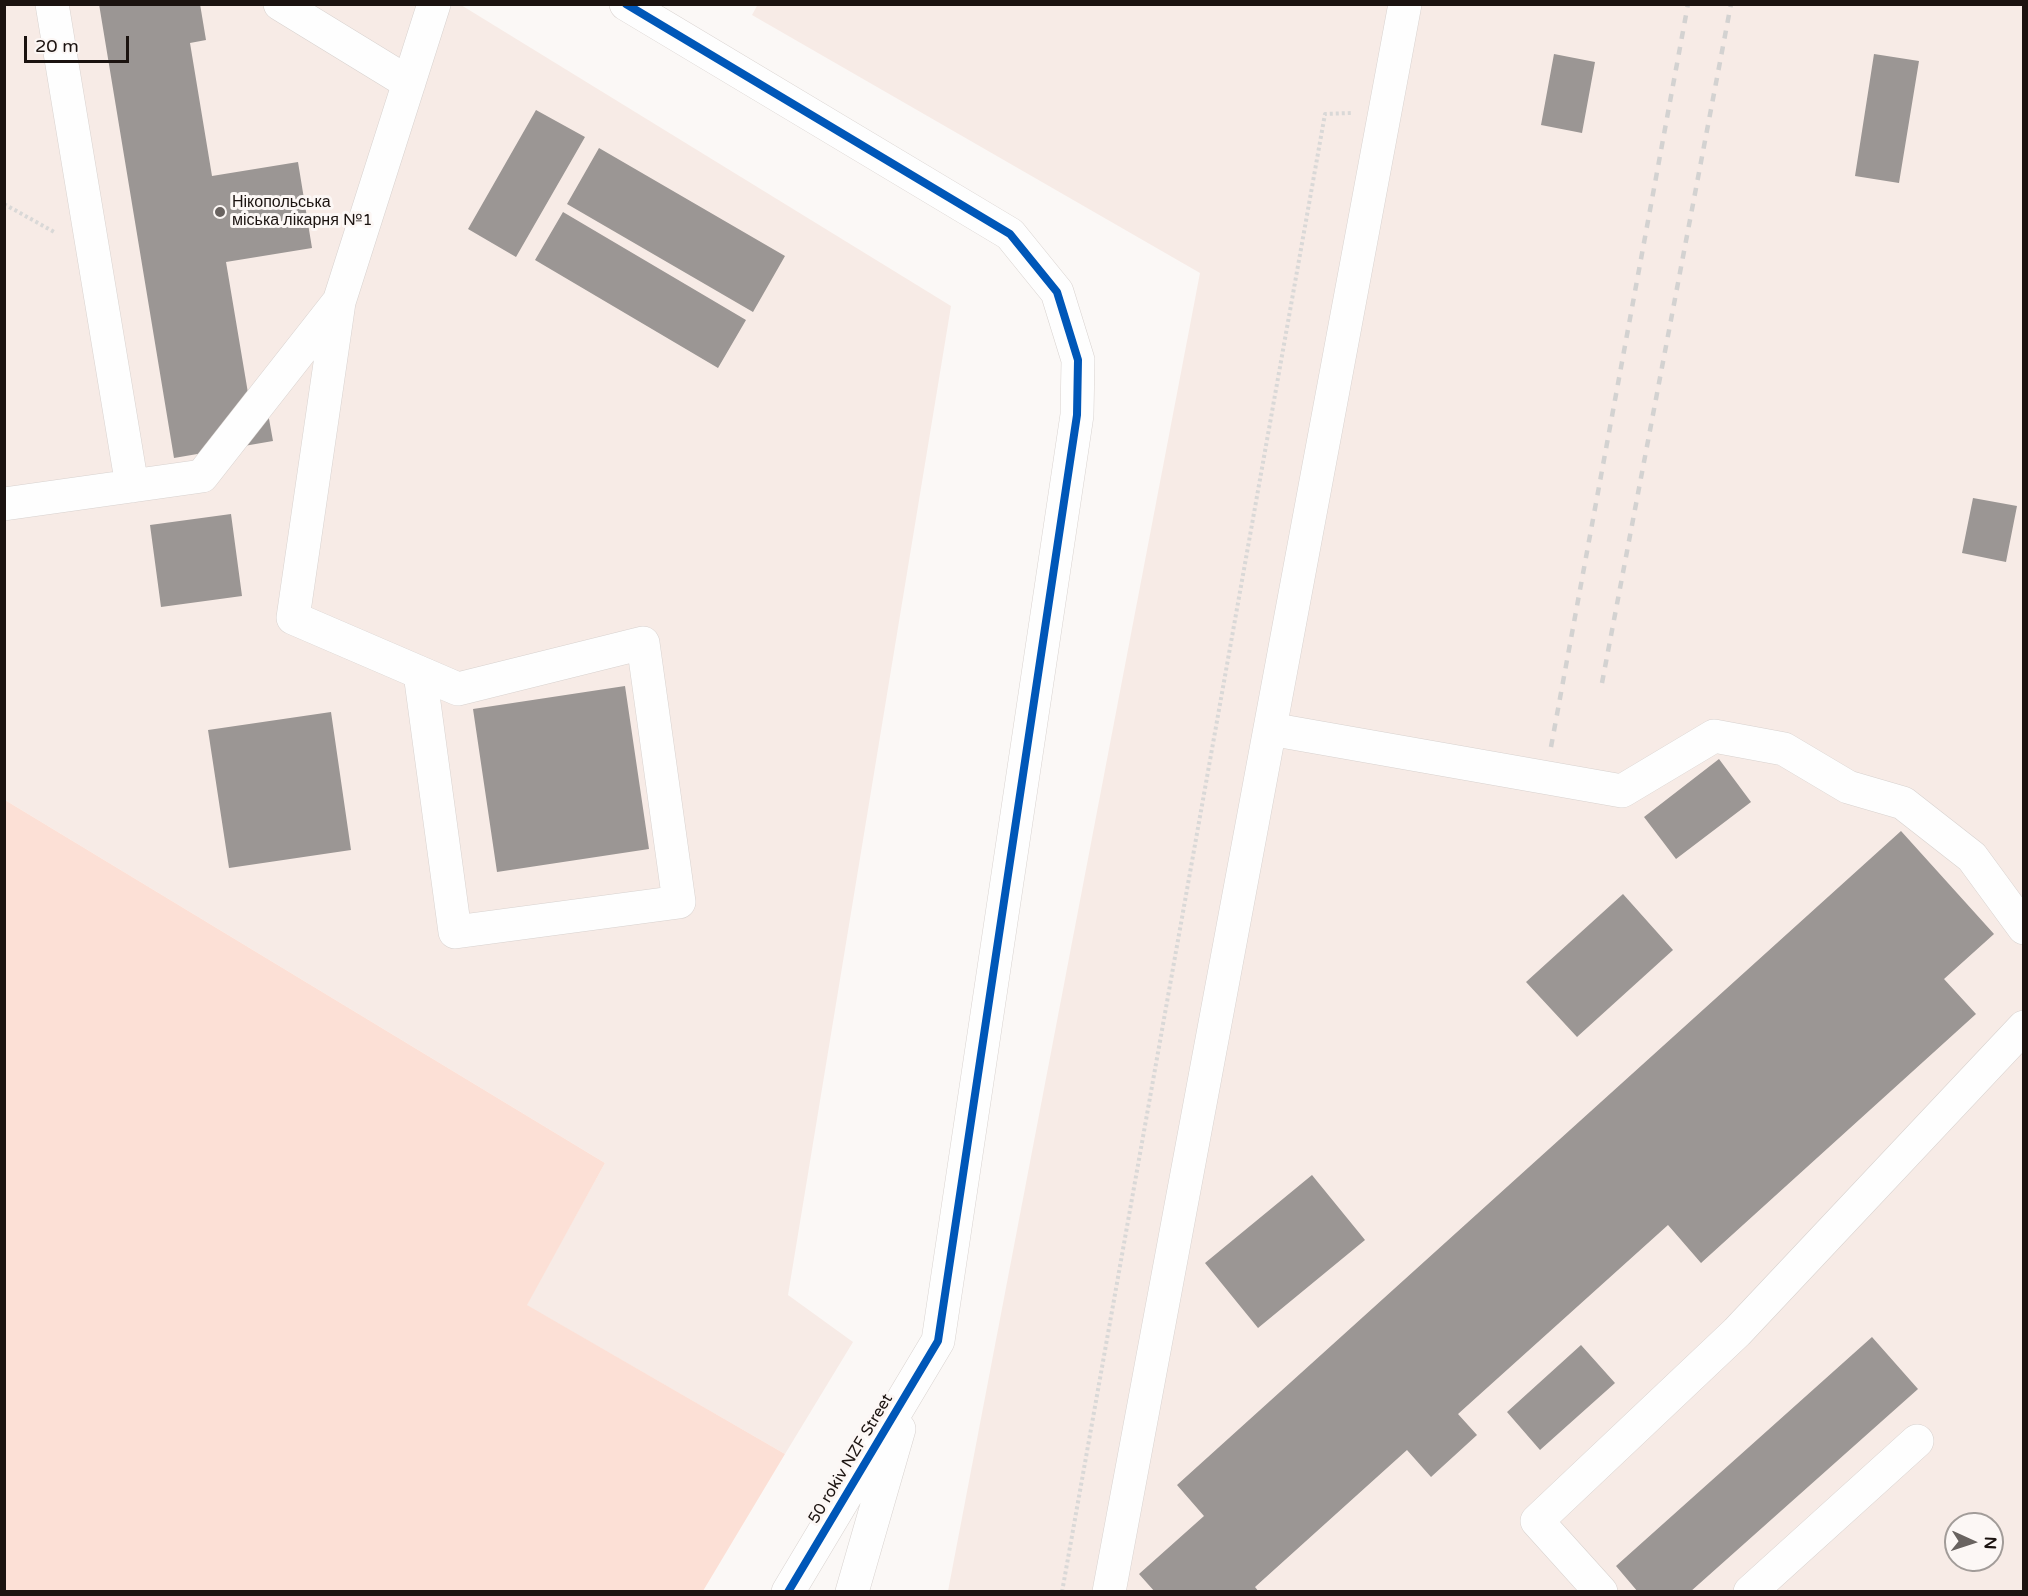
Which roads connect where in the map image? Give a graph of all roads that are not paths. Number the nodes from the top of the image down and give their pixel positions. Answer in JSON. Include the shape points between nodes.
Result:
{"nodes":[{"id":1,"x":52,"y":4,"type":"edge"},
{"id":2,"x":280,"y":4,"type":"edge"},
{"id":3,"x":435,"y":4,"type":"edge"},
{"id":4,"x":626,"y":4,"type":"edge"},
{"id":5,"x":1405,"y":4,"type":"edge"},
{"id":6,"x":409,"y":83,"type":"junction"},
{"id":7,"x":339,"y":302,"type":"junction"},
{"id":8,"x":132,"y":486,"type":"junction"},
{"id":9,"x":4,"y":504,"type":"edge"},
{"id":10,"x":420,"y":673,"type":"junction"},
{"id":11,"x":1270,"y":729,"type":"junction"},
{"id":12,"x":2024,"y":928,"type":"edge"},
{"id":13,"x":2024,"y":1027,"type":"edge"},
{"id":14,"x":912,"y":1384,"type":"junction"},
{"id":15,"x":1917,"y":1440,"type":"dead end"},
{"id":16,"x":788,"y":1592,"type":"edge"},
{"id":17,"x":852,"y":1592,"type":"edge"},
{"id":18,"x":1109,"y":1592,"type":"edge"},
{"id":19,"x":1601,"y":1592,"type":"edge"},
{"id":20,"x":1750,"y":1592,"type":"edge"}],
"edges":[{"from":1,"to":8,"type":"street"},
{"from":2,"to":6,"type":"street"},
{"from":3,"to":6,"type":"street"},
{"from":4,"to":14,"type":"street","name":"50 rokiv NZF Street","via":[[1010,234],[1057,292],[1078,360],[1077,415],[938,1341]]},
{"from":5,"to":11,"type":"street"},
{"from":6,"to":7,"type":"street"},
{"from":7,"to":8,"type":"street","via":[[202,476]]},
{"from":7,"to":10,"type":"street","via":[[293,618]]},
{"from":8,"to":9,"type":"street"},
{"from":10,"to":10,"type":"street","via":[[458,689],[643,643],[679,902],[454,932]]},
{"from":11,"to":12,"type":"street","via":[[1622,791],[1714,736],[1784,749],[1848,788],[1903,803],[1972,857]]},
{"from":11,"to":18,"type":"street"},
{"from":13,"to":19,"type":"street","via":[[1737,1332],[1537,1521]]},
{"from":14,"to":16,"type":"street","name":"50 rokiv NZF Street"},
{"from":14,"to":17,"type":"street"},
{"from":15,"to":20,"type":"street"}]}
